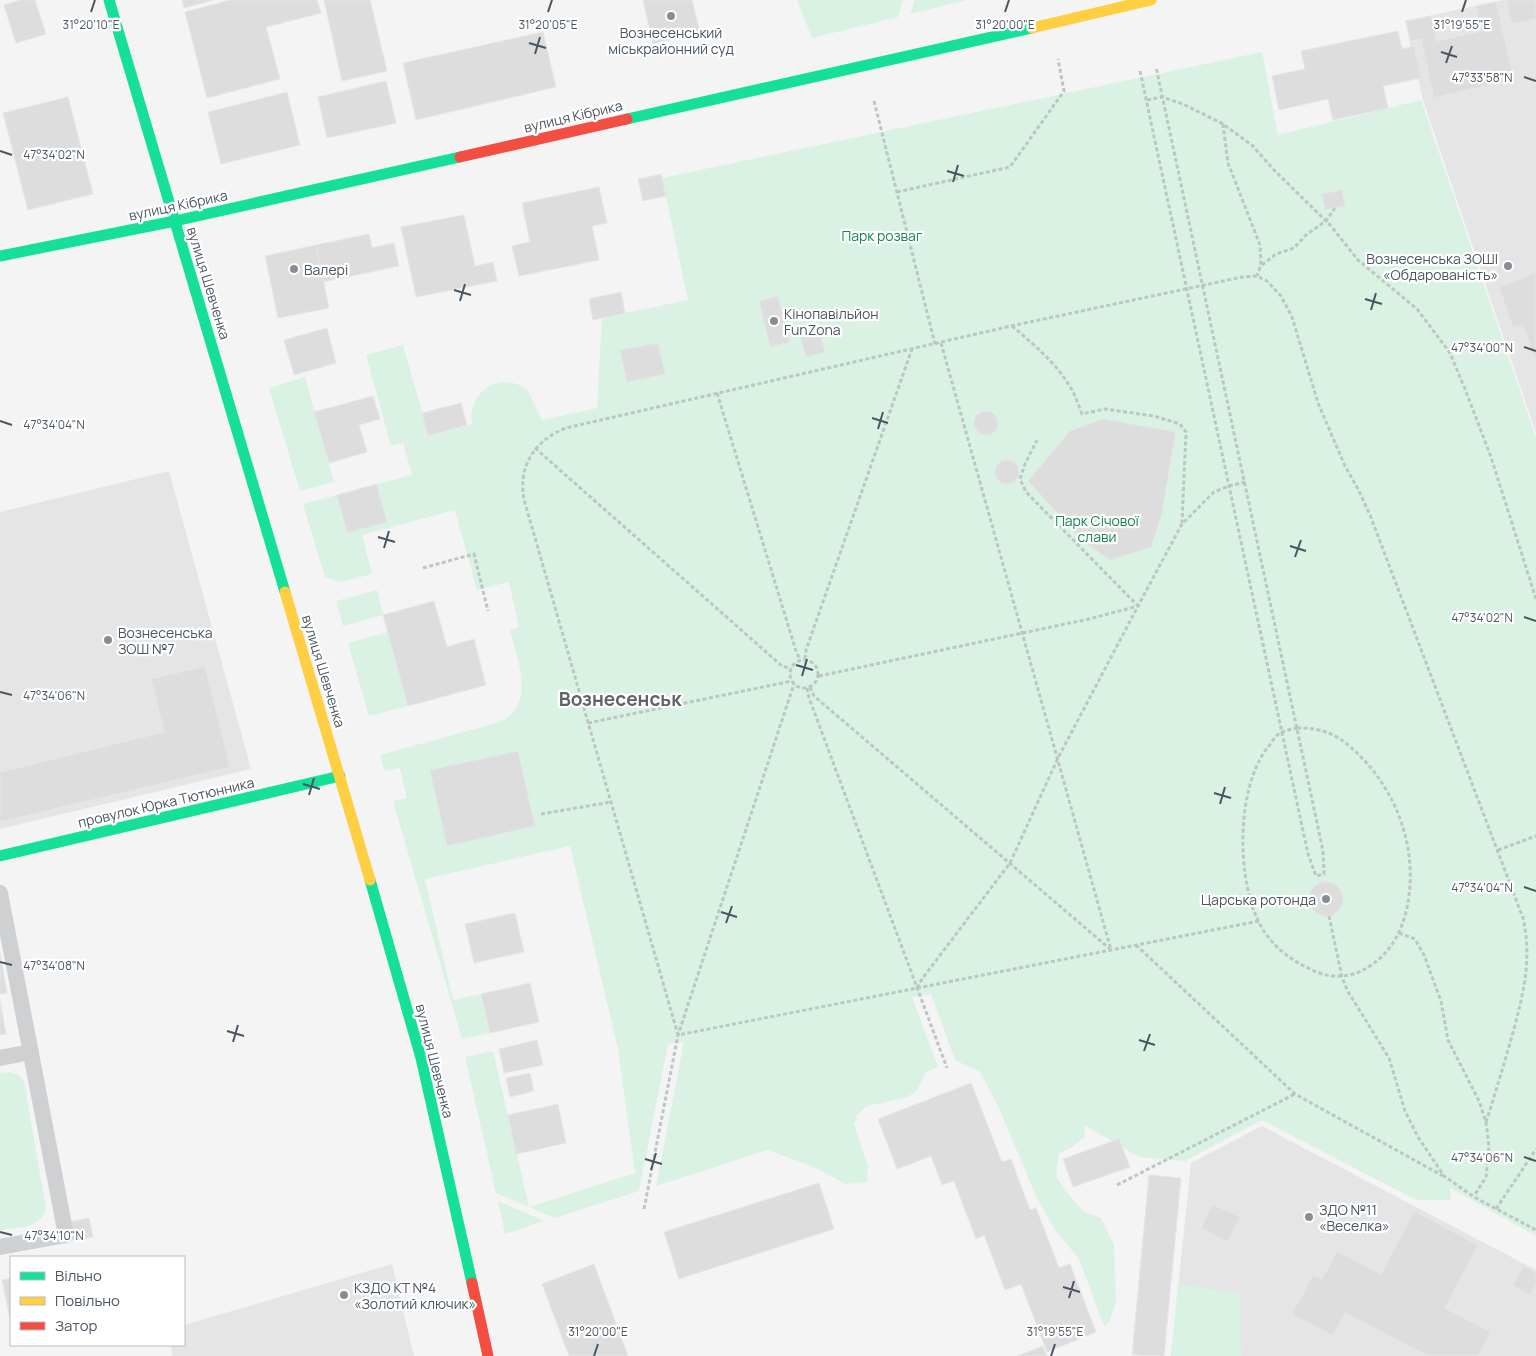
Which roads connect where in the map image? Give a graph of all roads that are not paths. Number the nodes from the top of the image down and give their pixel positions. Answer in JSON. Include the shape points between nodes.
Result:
{"nodes":[{"id":1,"x":109,"y":0,"type":"edge"},
{"id":2,"x":1151,"y":0,"type":"edge"},
{"id":3,"x":175,"y":221,"type":"junction"},
{"id":4,"x":0,"y":256,"type":"edge"},
{"id":5,"x":340,"y":776,"type":"junction"},
{"id":6,"x":0,"y":856,"type":"edge"},
{"id":7,"x":0,"y":893,"type":"edge"},
{"id":8,"x":31,"y":1052,"type":"junction"},
{"id":9,"x":0,"y":1058,"type":"edge"},
{"id":10,"x":0,"y":1246,"type":"edge"},
{"id":11,"x":488,"y":1356,"type":"edge"}],
"edges":[{"from":1,"to":3,"type":"street","name":"вулиця Шевченка"},
{"from":2,"to":3,"type":"street","name":"вулиця Кібрика"},
{"from":3,"to":4,"type":"street","name":"вулиця Кібрика"},
{"from":3,"to":5,"type":"street","name":"вулиця Шевченка"},
{"from":5,"to":6,"type":"street","name":"провулок Юрка Тютюнника"},
{"from":5,"to":11,"type":"street","name":"вулиця Шевченка","via":[[421,1058]]},
{"from":7,"to":8,"type":"lane"},
{"from":8,"to":9,"type":"lane"},
{"from":8,"to":10,"type":"lane","via":[[66,1235]]}]}
